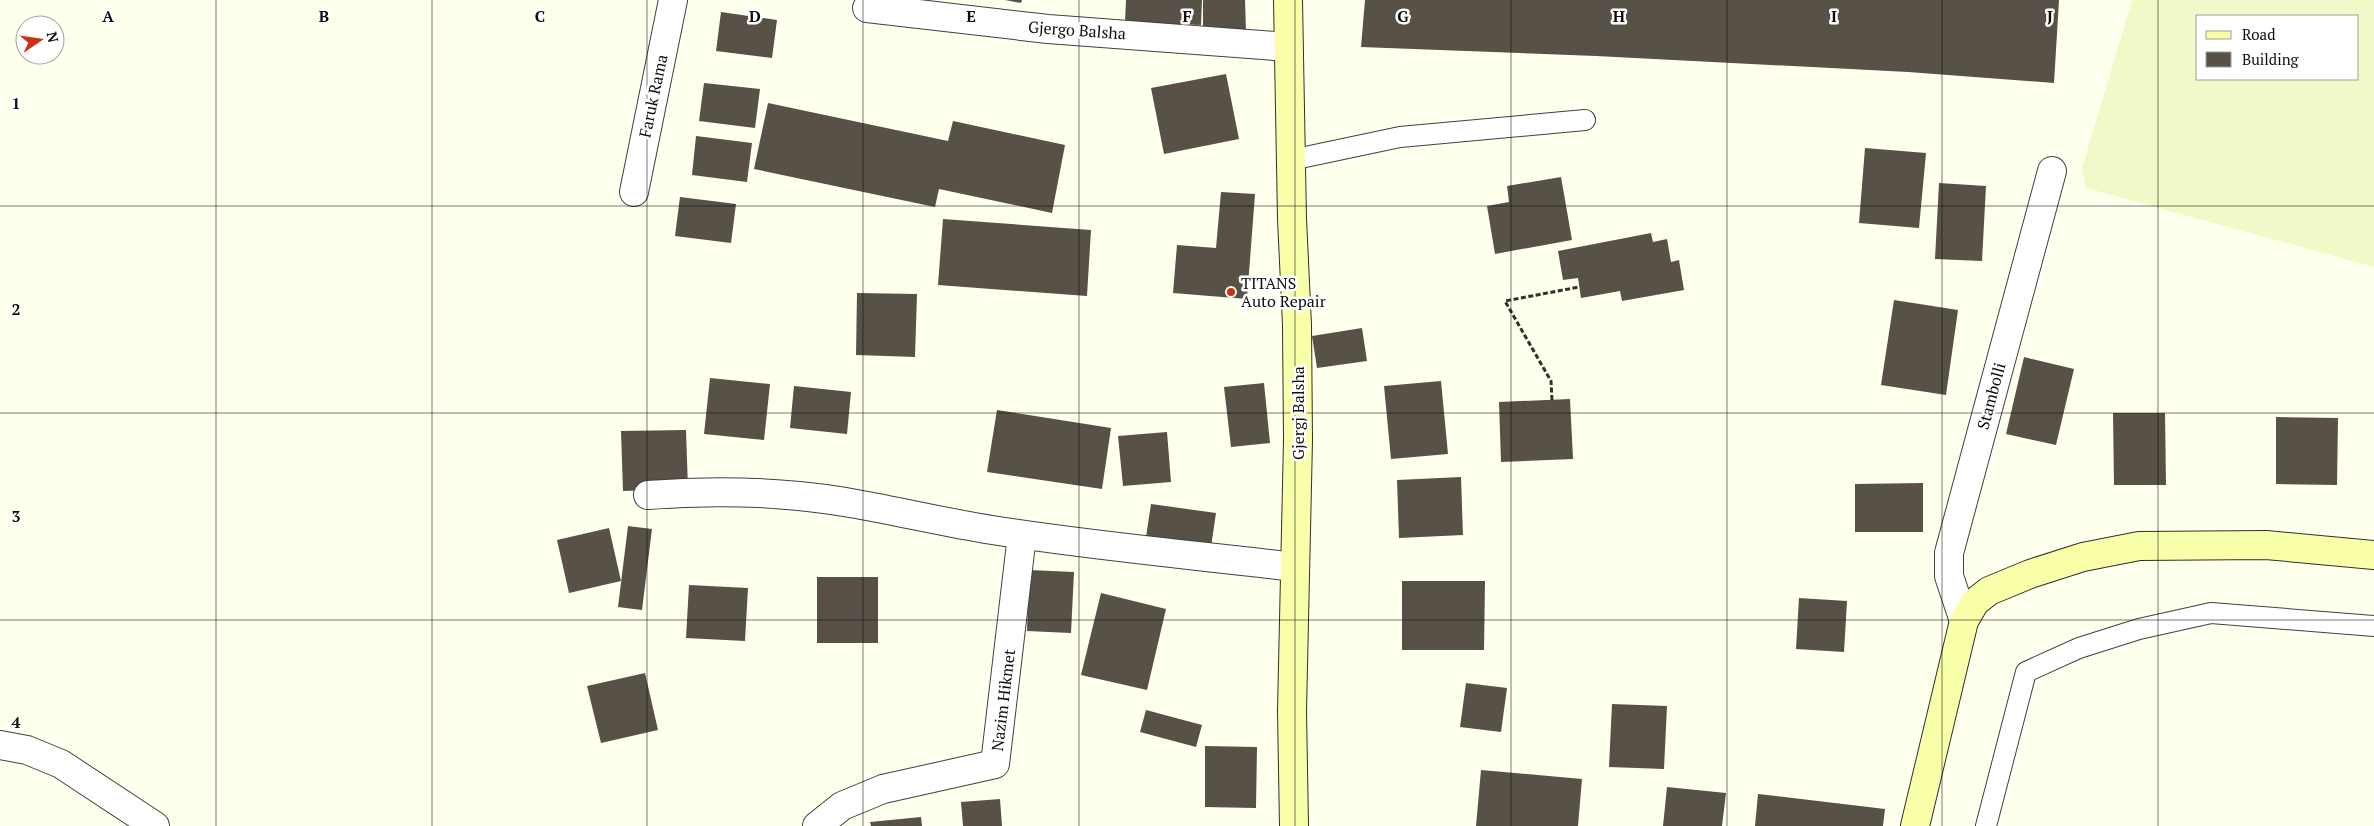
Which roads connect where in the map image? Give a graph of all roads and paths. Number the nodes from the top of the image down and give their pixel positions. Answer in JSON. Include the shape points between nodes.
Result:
{"nodes":[{"id":1,"x":673,"y":0,"type":"edge"},
{"id":2,"x":1288,"y":0,"type":"edge"},
{"id":3,"x":867,"y":8,"type":"dead end"},
{"id":4,"x":1288,"y":47,"type":"junction"},
{"id":5,"x":1585,"y":120,"type":"dead end"},
{"id":6,"x":1291,"y":160,"type":"junction"},
{"id":7,"x":2052,"y":171,"type":"dead end"},
{"id":8,"x":634,"y":192,"type":"dead end"},
{"id":9,"x":1580,"y":287,"type":"dead end"},
{"id":10,"x":1552,"y":400,"type":"dead end"},
{"id":11,"x":648,"y":495,"type":"dead end"},
{"id":12,"x":1022,"y":535,"type":"junction"},
{"id":13,"x":2374,"y":555,"type":"edge"},
{"id":14,"x":1296,"y":567,"type":"junction"},
{"id":15,"x":1964,"y":621,"type":"junction"},
{"id":16,"x":2374,"y":626,"type":"edge"},
{"id":17,"x":0,"y":745,"type":"edge"},
{"id":18,"x":155,"y":826,"type":"edge"},
{"id":19,"x":817,"y":826,"type":"edge"},
{"id":20,"x":1294,"y":826,"type":"edge"},
{"id":21,"x":1915,"y":826,"type":"edge"},
{"id":22,"x":1986,"y":826,"type":"edge"}],
"edges":[{"from":1,"to":8,"type":"street","name":"Faruk Rama"},
{"from":2,"to":4,"type":"street","name":"Gjergj Balsha"},
{"from":3,"to":4,"type":"street","name":"Gjergo Balsha","via":[[1048,29]]},
{"from":4,"to":6,"type":"street","name":"Gjergj Balsha"},
{"from":5,"to":6,"type":"lane","via":[[1400,137]]},
{"from":6,"to":14,"type":"street","name":"Gjergj Balsha","via":[[1297,334]]},
{"from":7,"to":15,"type":"street","name":"Stambolli","via":[[1949,554],[1950,576]]},
{"from":9,"to":10,"type":"path","via":[[1505,301],[1551,380]]},
{"from":11,"to":12,"type":"street","via":[[704,491],[800,496]]},
{"from":12,"to":14,"type":"street"},
{"from":12,"to":19,"type":"street","name":"Nazim Hikmet","via":[[995,764],[883,789],[842,806]]},
{"from":13,"to":15,"type":"street","via":[[2266,545],[2139,546],[2083,557],[1989,591],[1975,602]]},
{"from":14,"to":20,"type":"street","name":"Gjergj Balsha","via":[[1292,711]]},
{"from":15,"to":21,"type":"street"},
{"from":16,"to":22,"type":"lane","via":[[2211,613],[2139,629],[2078,648],[2026,672]]},
{"from":17,"to":18,"type":"street","via":[[28,750],[61,764]]}]}
